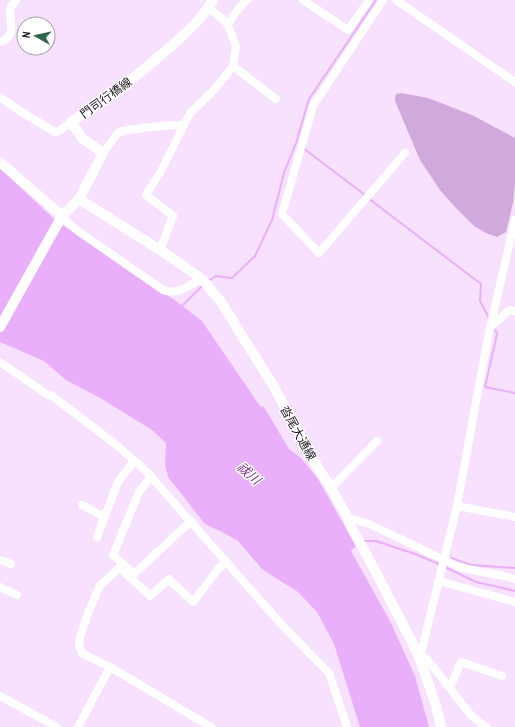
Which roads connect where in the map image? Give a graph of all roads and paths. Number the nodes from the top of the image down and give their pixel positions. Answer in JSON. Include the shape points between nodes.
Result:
{"nodes":[{"id":1,"x":16,"y":0,"type":"edge"},
{"id":2,"x":247,"y":0,"type":"edge"},
{"id":3,"x":303,"y":0,"type":"edge"},
{"id":4,"x":369,"y":0,"type":"edge"},
{"id":5,"x":383,"y":0,"type":"edge"},
{"id":6,"x":396,"y":0,"type":"edge"},
{"id":7,"x":211,"y":4,"type":"edge"},
{"id":8,"x":227,"y":25,"type":"junction"},
{"id":9,"x":348,"y":30,"type":"junction"},
{"id":10,"x":358,"y":37,"type":"junction"},
{"id":11,"x":0,"y":42,"type":"edge"},
{"id":12,"x":233,"y":66,"type":"junction"},
{"id":13,"x":515,"y":82,"type":"edge"},
{"id":14,"x":0,"y":98,"type":"edge"},
{"id":15,"x":276,"y":99,"type":"dead end"},
{"id":16,"x":71,"y":122,"type":"junction"},
{"id":17,"x":184,"y":125,"type":"junction"},
{"id":18,"x":103,"y":153,"type":"junction"},
{"id":19,"x":405,"y":153,"type":"dead end"},
{"id":20,"x":0,"y":162,"type":"edge"},
{"id":21,"x":79,"y":199,"type":"junction"},
{"id":22,"x":61,"y":218,"type":"junction"},
{"id":23,"x":515,"y":220,"type":"edge"},
{"id":24,"x":160,"y":250,"type":"junction"},
{"id":25,"x":202,"y":279,"type":"junction"},
{"id":26,"x":515,"y":311,"type":"edge"},
{"id":27,"x":0,"y":327,"type":"edge"},
{"id":28,"x":490,"y":328,"type":"junction"},
{"id":29,"x":0,"y":362,"type":"edge"},
{"id":30,"x":377,"y":441,"type":"dead end"},
{"id":31,"x":134,"y":461,"type":"junction"},
{"id":32,"x":152,"y":477,"type":"junction"},
{"id":33,"x":331,"y":488,"type":"junction"},
{"id":34,"x":82,"y":505,"type":"dead end"},
{"id":35,"x":457,"y":506,"type":"junction"},
{"id":36,"x":104,"y":517,"type":"junction"},
{"id":37,"x":515,"y":517,"type":"edge"},
{"id":38,"x":191,"y":521,"type":"junction"},
{"id":39,"x":350,"y":523,"type":"junction"},
{"id":40,"x":97,"y":537,"type":"dead end"},
{"id":41,"x":0,"y":560,"type":"edge"},
{"id":42,"x":443,"y":561,"type":"junction"},
{"id":43,"x":228,"y":562,"type":"junction"},
{"id":44,"x":11,"y":564,"type":"dead end"},
{"id":45,"x":121,"y":566,"type":"junction"},
{"id":46,"x":515,"y":573,"type":"edge"},
{"id":47,"x":504,"y":576,"type":"junction"},
{"id":48,"x":515,"y":579,"type":"edge"},
{"id":49,"x":439,"y":580,"type":"junction"},
{"id":50,"x":0,"y":587,"type":"edge"},
{"id":51,"x":16,"y":595,"type":"dead end"},
{"id":52,"x":515,"y":602,"type":"edge"},
{"id":53,"x":417,"y":652,"type":"junction"},
{"id":54,"x":110,"y":668,"type":"junction"},
{"id":55,"x":502,"y":676,"type":"dead end"},
{"id":56,"x":450,"y":688,"type":"junction"},
{"id":57,"x":0,"y":696,"type":"edge"},
{"id":58,"x":57,"y":727,"type":"edge"},
{"id":59,"x":78,"y":727,"type":"edge"},
{"id":60,"x":211,"y":727,"type":"edge"},
{"id":61,"x":347,"y":727,"type":"edge"},
{"id":62,"x":441,"y":727,"type":"edge"},
{"id":63,"x":487,"y":727,"type":"edge"}],
"edges":[{"from":1,"to":11,"type":"street","via":[[10,8],[11,32]]},
{"from":2,"to":8,"type":"street"},
{"from":3,"to":9,"type":"street"},
{"from":4,"to":9,"type":"street"},
{"from":5,"to":10,"type":"street"},
{"from":6,"to":13,"type":"street"},
{"from":7,"to":8,"type":"street"},
{"from":7,"to":16,"type":"main road","name":"門司行橋線","via":[[198,22],[156,60]]},
{"from":8,"to":12,"type":"street","via":[[236,46]]},
{"from":9,"to":10,"type":"street"},
{"from":10,"to":19,"type":"street","via":[[313,106],[282,214],[319,253]]},
{"from":12,"to":15,"type":"street"},
{"from":12,"to":17,"type":"street","via":[[215,89],[190,113]]},
{"from":14,"to":16,"type":"street","via":[[55,132]]},
{"from":16,"to":18,"type":"main road","name":"門司行橋線","via":[[83,139]]},
{"from":17,"to":18,"type":"street","via":[[122,131]]},
{"from":17,"to":24,"type":"street","via":[[146,195],[173,216]]},
{"from":18,"to":21,"type":"main road"},
{"from":20,"to":22,"type":"main road"},
{"from":21,"to":22,"type":"main road"},
{"from":21,"to":24,"type":"main road","name":"沓尾大通線"},
{"from":22,"to":25,"type":"street","via":[[163,290],[172,292]]},
{"from":22,"to":27,"type":"main road"},
{"from":23,"to":28,"type":"street"},
{"from":24,"to":25,"type":"main road","name":"沓尾大通線"},
{"from":25,"to":33,"type":"main road","name":"沓尾大通線","via":[[221,302],[270,381]]},
{"from":26,"to":28,"type":"street","via":[[508,311]]},
{"from":28,"to":35,"type":"street"},
{"from":29,"to":31,"type":"street","via":[[48,396],[52,396]]},
{"from":30,"to":33,"type":"street"},
{"from":31,"to":32,"type":"street"},
{"from":31,"to":36,"type":"street","via":[[118,482]]},
{"from":32,"to":38,"type":"street"},
{"from":32,"to":45,"type":"street","via":[[139,492],[113,555]]},
{"from":33,"to":39,"type":"main road","name":"沓尾大通線"},
{"from":34,"to":36,"type":"street"},
{"from":35,"to":37,"type":"street"},
{"from":35,"to":42,"type":"street"},
{"from":36,"to":40,"type":"street"},
{"from":38,"to":43,"type":"street"},
{"from":38,"to":45,"type":"street","via":[[134,574]]},
{"from":39,"to":42,"type":"street","via":[[366,523]]},
{"from":39,"to":53,"type":"main road","name":"沓尾大通線"},
{"from":41,"to":44,"type":"street"},
{"from":42,"to":47,"type":"street","via":[[471,570]]},
{"from":42,"to":49,"type":"street"},
{"from":43,"to":45,"type":"street","via":[[219,568],[193,602],[169,579],[150,596]]},
{"from":43,"to":61,"type":"street","via":[[329,673]]},
{"from":45,"to":54,"type":"street","via":[[99,587],[80,637],[79,647],[83,654]]},
{"from":46,"to":47,"type":"street"},
{"from":47,"to":48,"type":"street"},
{"from":49,"to":52,"type":"street"},
{"from":49,"to":53,"type":"street","via":[[422,649]]},
{"from":50,"to":51,"type":"street"},
{"from":53,"to":56,"type":"street","via":[[427,659]]},
{"from":53,"to":62,"type":"main road","name":"沓尾大通線"},
{"from":54,"to":59,"type":"street"},
{"from":54,"to":60,"type":"street"},
{"from":55,"to":56,"type":"street","via":[[461,662]]},
{"from":56,"to":63,"type":"street","via":[[470,714]]},
{"from":57,"to":58,"type":"street"}]}
